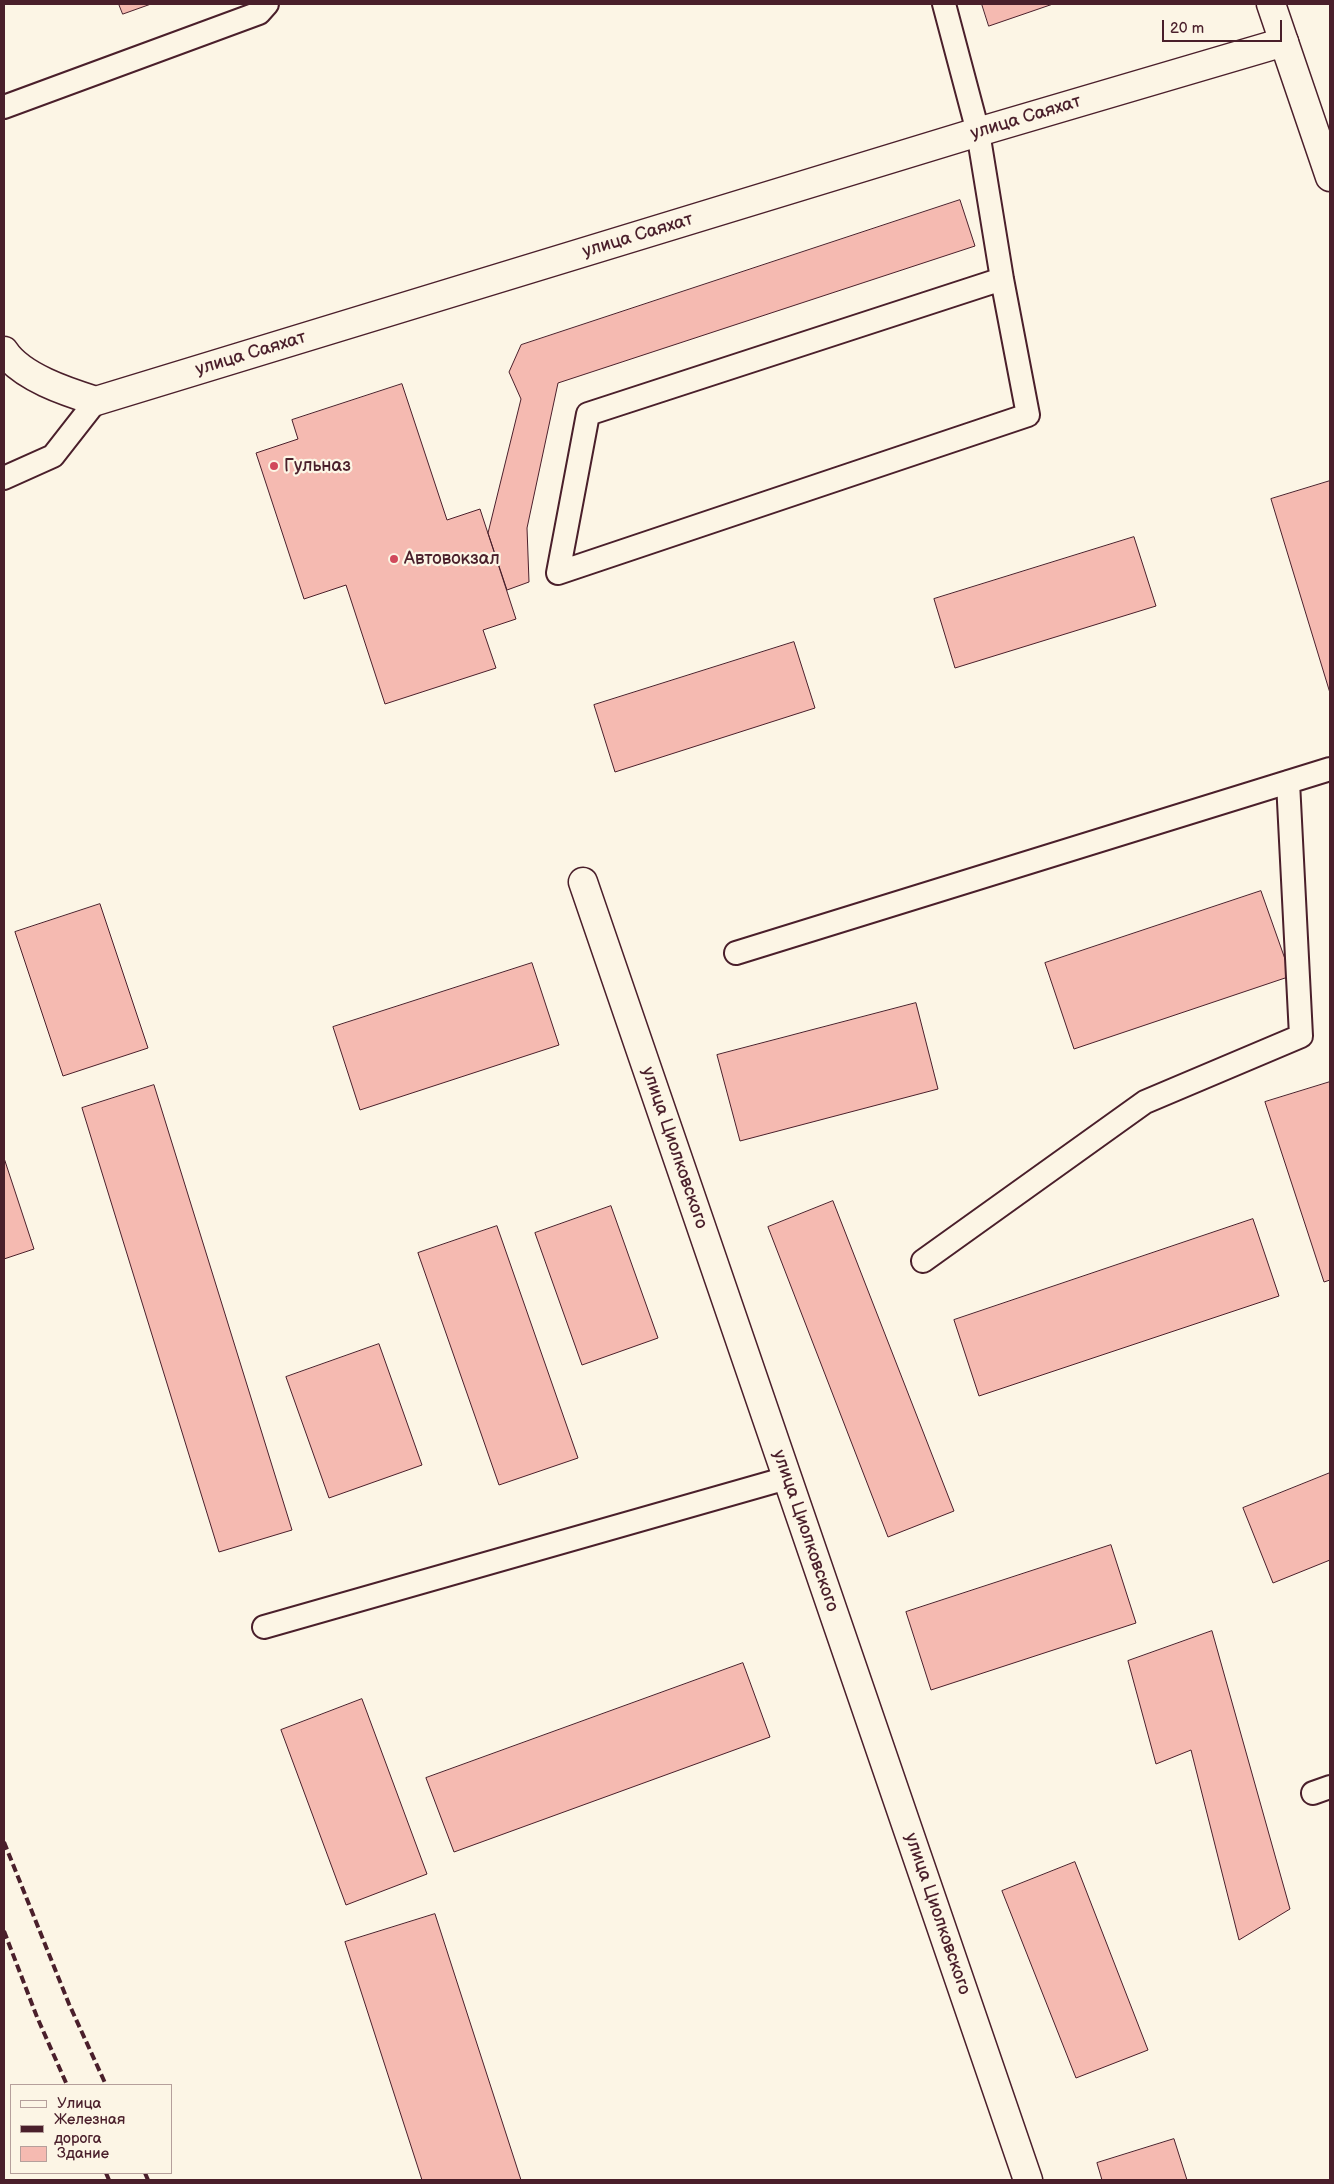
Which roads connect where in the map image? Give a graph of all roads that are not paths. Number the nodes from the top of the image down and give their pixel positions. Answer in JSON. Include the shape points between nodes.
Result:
{"nodes":[{"id":1,"x":267,"y":4,"type":"edge"},
{"id":2,"x":944,"y":4,"type":"edge"},
{"id":3,"x":1271,"y":4,"type":"edge"},
{"id":4,"x":1284,"y":42,"type":"junction"},
{"id":5,"x":4,"y":107,"type":"edge"},
{"id":6,"x":978,"y":132,"type":"junction"},
{"id":7,"x":1330,"y":177,"type":"edge"},
{"id":8,"x":1002,"y":279,"type":"junction"},
{"id":9,"x":4,"y":351,"type":"edge"},
{"id":10,"x":96,"y":401,"type":"junction"},
{"id":11,"x":4,"y":478,"type":"edge"},
{"id":12,"x":1330,"y":769,"type":"edge"},
{"id":13,"x":1288,"y":782,"type":"junction"},
{"id":14,"x":582,"y":882,"type":"dead end"},
{"id":15,"x":736,"y":952,"type":"dead end"},
{"id":16,"x":923,"y":1261,"type":"dead end"},
{"id":17,"x":787,"y":1478,"type":"junction"},
{"id":18,"x":264,"y":1627,"type":"dead end"},
{"id":19,"x":1028,"y":2180,"type":"edge"}],
"edges":[{"from":1,"to":5,"type":"lane","via":[[259,13]]},
{"from":2,"to":6,"type":"lane"},
{"from":3,"to":4,"type":"street"},
{"from":4,"to":6,"type":"street","name":"улица Саяхат"},
{"from":4,"to":7,"type":"street"},
{"from":6,"to":8,"type":"lane"},
{"from":6,"to":10,"type":"street","name":"улица Саяхат"},
{"from":8,"to":8,"type":"lane","via":[[588,414],[558,574],[1028,415]]},
{"from":9,"to":10,"type":"street","via":[[10,361],[55,388]]},
{"from":10,"to":11,"type":"lane","via":[[54,456]]},
{"from":12,"to":13,"type":"lane"},
{"from":13,"to":15,"type":"lane"},
{"from":13,"to":16,"type":"lane","via":[[1301,1036],[1145,1102]]},
{"from":14,"to":17,"type":"street","name":"улица Циолковского"},
{"from":17,"to":18,"type":"lane"},
{"from":17,"to":19,"type":"street","name":"улица Циолковского"}]}
